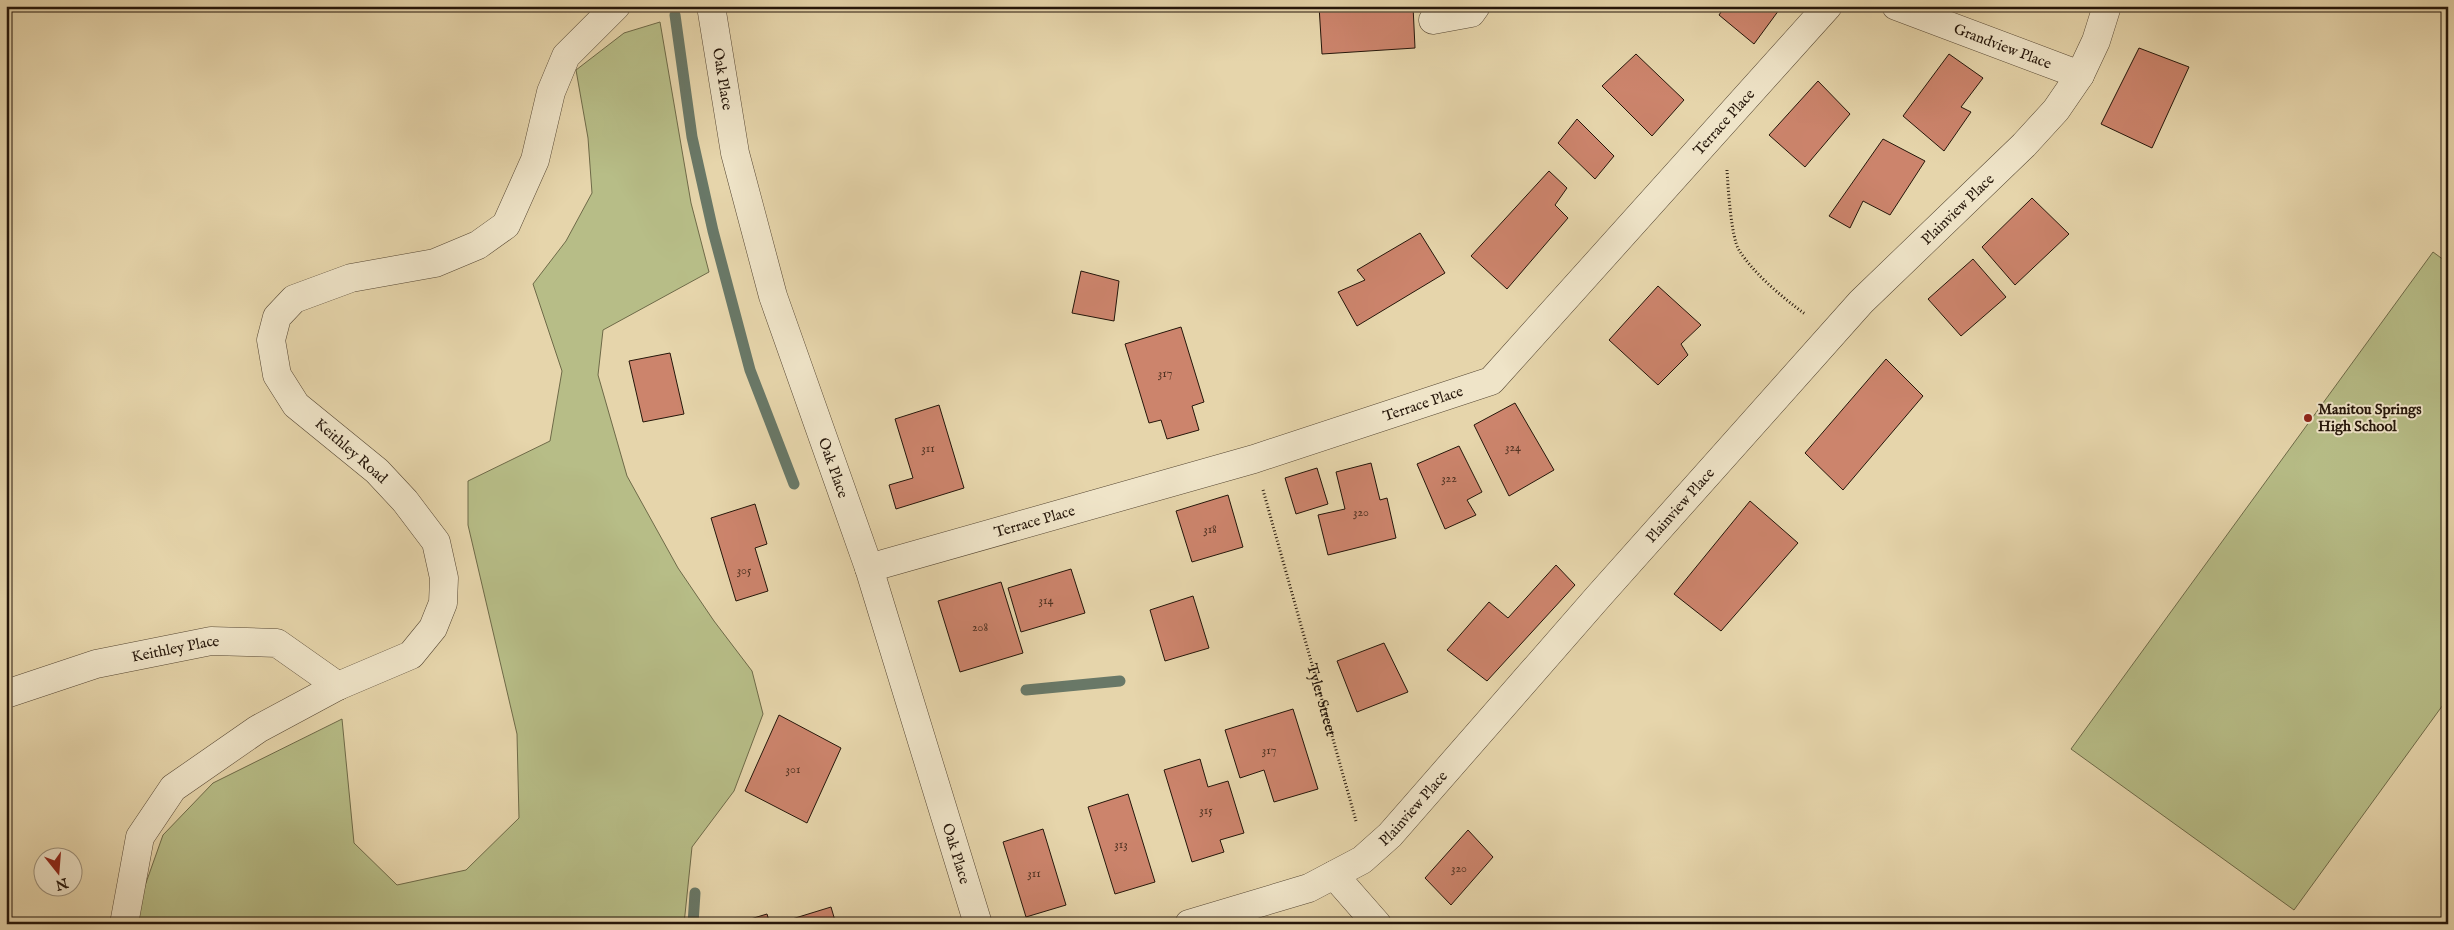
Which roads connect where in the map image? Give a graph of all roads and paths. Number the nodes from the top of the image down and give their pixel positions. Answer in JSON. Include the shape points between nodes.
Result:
{"nodes":[{"id":1,"x":616,"y":6,"type":"edge"},
{"id":2,"x":711,"y":6,"type":"edge"},
{"id":3,"x":1476,"y":6,"type":"edge"},
{"id":4,"x":1828,"y":6,"type":"edge"},
{"id":5,"x":1896,"y":6,"type":"edge"},
{"id":6,"x":2107,"y":6,"type":"edge"},
{"id":7,"x":1433,"y":20,"type":"dead end"},
{"id":8,"x":2080,"y":75,"type":"junction"},
{"id":9,"x":1722,"y":124,"type":"junction"},
{"id":10,"x":1833,"y":334,"type":"junction"},
{"id":11,"x":1254,"y":459,"type":"junction"},
{"id":12,"x":869,"y":568,"type":"junction"},
{"id":13,"x":338,"y":686,"type":"junction"},
{"id":14,"x":6,"y":694,"type":"edge"},
{"id":15,"x":1334,"y":875,"type":"junction"},
{"id":16,"x":124,"y":924,"type":"edge"},
{"id":17,"x":978,"y":924,"type":"edge"},
{"id":18,"x":1190,"y":924,"type":"edge"},
{"id":19,"x":1377,"y":924,"type":"edge"}],
"edges":[{"from":1,"to":13,"type":"street","name":"Keithley Road","via":[[566,56],[551,92],[535,160],[506,225],[478,245],[435,263],[351,278],[294,299],[277,317],[271,340],[277,375],[296,405],[377,470],[406,501],[436,542],[444,578],[443,603],[433,628],[411,655]]},
{"from":2,"to":12,"type":"street","name":"Oak Place","via":[[735,153],[772,296]]},
{"from":3,"to":7,"type":"street","via":[[1471,14]]},
{"from":4,"to":9,"type":"street","name":"Terrace Place"},
{"from":5,"to":8,"type":"street","name":"Grandview Place"},
{"from":6,"to":8,"type":"street","name":"Plainview Place"},
{"from":8,"to":10,"type":"street","name":"Plainview Place","via":[[2056,110],[2024,145],[1861,302]]},
{"from":9,"to":10,"type":"path","via":[[1730,208],[1738,249],[1785,299]]},
{"from":9,"to":11,"type":"street","name":"Terrace Place","via":[[1491,381]]},
{"from":10,"to":15,"type":"street","name":"Plainview Place","via":[[1598,596],[1410,815],[1362,860]]},
{"from":11,"to":12,"type":"street","name":"Terrace Place"},
{"from":11,"to":15,"type":"path","name":"Tyler Street","via":[[1356,821]]},
{"from":12,"to":17,"type":"street","name":"Oak Place"},
{"from":13,"to":14,"type":"street","name":"Keithley Place","via":[[277,643],[211,641],[96,664]]},
{"from":13,"to":16,"type":"street","name":"Keithley Road","via":[[258,728],[173,788],[140,837]]},
{"from":15,"to":18,"type":"street","name":"Plainview Place","via":[[1309,888]]},
{"from":15,"to":19,"type":"street"}]}
